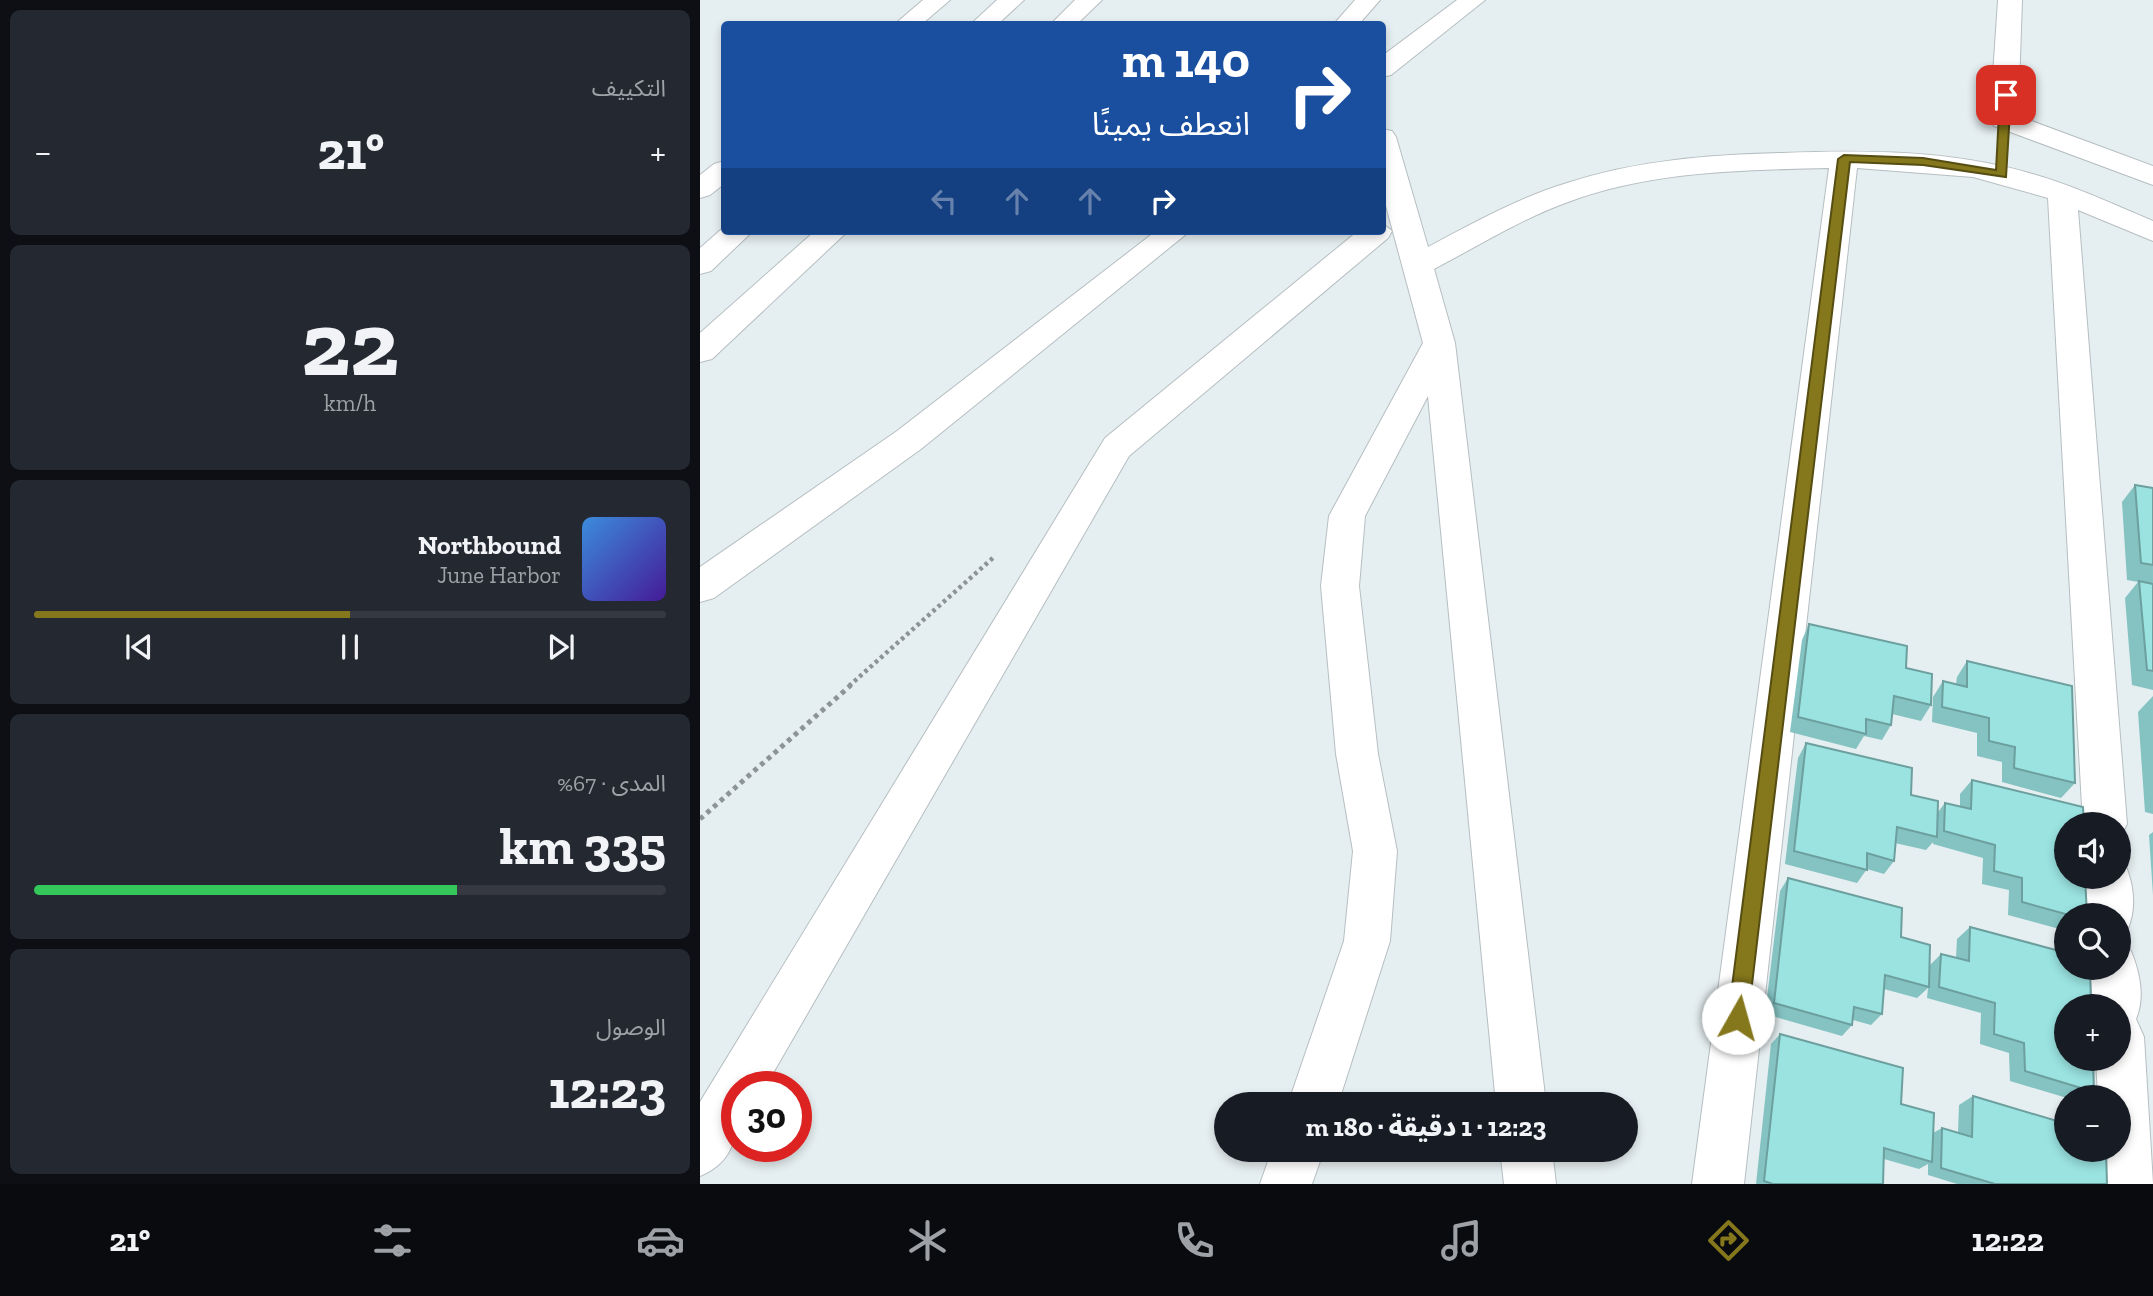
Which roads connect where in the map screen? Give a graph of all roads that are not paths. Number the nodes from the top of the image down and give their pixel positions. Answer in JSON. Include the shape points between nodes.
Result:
{"nodes":[{"id":1,"x":937,"y":0,"type":"edge"},
{"id":2,"x":1012,"y":0,"type":"edge"},
{"id":3,"x":1090,"y":0,"type":"edge"},
{"id":4,"x":1368,"y":0,"type":"edge"},
{"id":5,"x":1473,"y":0,"type":"edge"},
{"id":6,"x":2010,"y":0,"type":"edge"},
{"id":7,"x":911,"y":21,"type":"edge"},
{"id":8,"x":987,"y":21,"type":"edge"},
{"id":9,"x":1066,"y":21,"type":"edge"},
{"id":10,"x":1349,"y":21,"type":"edge"},
{"id":11,"x":1386,"y":66,"type":"edge"},
{"id":12,"x":2004,"y":120,"type":"junction"},
{"id":13,"x":1844,"y":159,"type":"junction"},
{"id":14,"x":721,"y":172,"type":"edge"},
{"id":15,"x":2002,"y":174,"type":"junction"},
{"id":16,"x":2153,"y":176,"type":"edge"},
{"id":17,"x":700,"y":189,"type":"edge"},
{"id":18,"x":1386,"y":194,"type":"edge"},
{"id":19,"x":2062,"y":195,"type":"junction"},
{"id":20,"x":1388,"y":222,"type":"edge"},
{"id":21,"x":2153,"y":232,"type":"edge"},
{"id":22,"x":733,"y":235,"type":"edge"},
{"id":23,"x":829,"y":235,"type":"edge"},
{"id":24,"x":1170,"y":235,"type":"edge"},
{"id":25,"x":1372,"y":235,"type":"edge"},
{"id":26,"x":700,"y":264,"type":"edge"},
{"id":27,"x":1418,"y":265,"type":"junction"},
{"id":28,"x":1439,"y":343,"type":"junction"},
{"id":29,"x":700,"y":351,"type":"edge"},
{"id":30,"x":700,"y":587,"type":"edge"},
{"id":31,"x":2104,"y":812,"type":"edge"},
{"id":32,"x":746,"y":1071,"type":"edge"},
{"id":33,"x":2121,"y":1071,"type":"edge"},
{"id":34,"x":1317,"y":1092,"type":"edge"},
{"id":35,"x":1520,"y":1092,"type":"edge"},
{"id":36,"x":721,"y":1114,"type":"edge"},
{"id":37,"x":700,"y":1150,"type":"edge"},
{"id":38,"x":1294,"y":1162,"type":"edge"},
{"id":39,"x":1527,"y":1162,"type":"edge"},
{"id":40,"x":1286,"y":1184,"type":"edge"},
{"id":41,"x":1530,"y":1184,"type":"edge"},
{"id":42,"x":1718,"y":1184,"type":"edge"},
{"id":43,"x":2129,"y":1184,"type":"edge"}],
"edges":[{"from":1,"to":7,"type":"street"},
{"from":2,"to":8,"type":"street"},
{"from":3,"to":9,"type":"street"},
{"from":4,"to":10,"type":"street"},
{"from":5,"to":11,"type":"street"},
{"from":6,"to":12,"type":"street"},
{"from":12,"to":15,"type":"street"},
{"from":12,"to":16,"type":"street"},
{"from":13,"to":15,"type":"street","via":[[1923,161]]},
{"from":13,"to":27,"type":"street","via":[[1639,171],[1534,206]]},
{"from":13,"to":42,"type":"street"},
{"from":14,"to":17,"type":"street"},
{"from":15,"to":19,"type":"street"},
{"from":18,"to":20,"type":"street"},
{"from":19,"to":21,"type":"street"},
{"from":19,"to":31,"type":"street"},
{"from":20,"to":27,"type":"street"},
{"from":22,"to":26,"type":"street"},
{"from":23,"to":29,"type":"street"},
{"from":24,"to":30,"type":"street","via":[[909,440]]},
{"from":25,"to":32,"type":"street","via":[[1117,447]]},
{"from":27,"to":28,"type":"street"},
{"from":28,"to":34,"type":"street","via":[[1346,516],[1340,586],[1357,754],[1374,851],[1367,941]]},
{"from":28,"to":35,"type":"street"},
{"from":33,"to":43,"type":"street"},
{"from":36,"to":37,"type":"street"},
{"from":38,"to":40,"type":"street"},
{"from":39,"to":41,"type":"street"}]}
